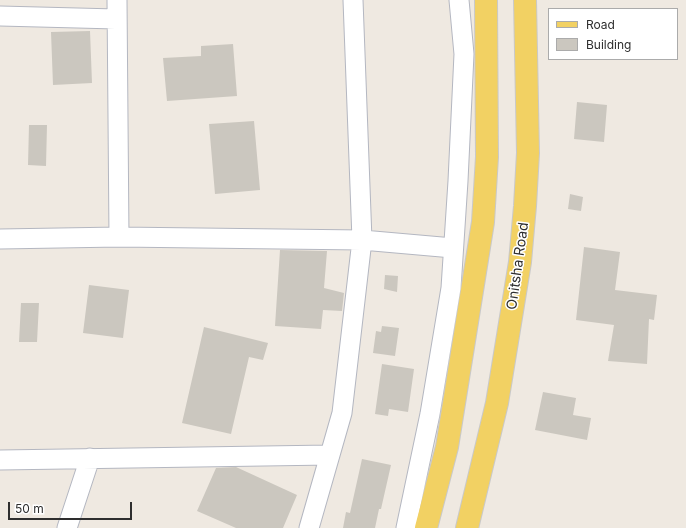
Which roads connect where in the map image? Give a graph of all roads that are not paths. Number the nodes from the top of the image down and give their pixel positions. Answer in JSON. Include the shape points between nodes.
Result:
{"nodes":[{"id":1,"x":117,"y":0,"type":"edge"},
{"id":2,"x":353,"y":0,"type":"edge"},
{"id":3,"x":460,"y":0,"type":"edge"},
{"id":4,"x":486,"y":0,"type":"edge"},
{"id":5,"x":525,"y":0,"type":"edge"},
{"id":6,"x":0,"y":16,"type":"edge"},
{"id":7,"x":116,"y":19,"type":"junction"},
{"id":8,"x":119,"y":237,"type":"junction"},
{"id":9,"x":0,"y":239,"type":"edge"},
{"id":10,"x":362,"y":240,"type":"junction"},
{"id":11,"x":453,"y":248,"type":"junction"},
{"id":12,"x":330,"y":455,"type":"junction"},
{"id":13,"x":90,"y":458,"type":"junction"},
{"id":14,"x":0,"y":460,"type":"edge"},
{"id":15,"x":67,"y":528,"type":"edge"},
{"id":16,"x":309,"y":528,"type":"edge"},
{"id":17,"x":406,"y":528,"type":"edge"},
{"id":18,"x":426,"y":528,"type":"edge"},
{"id":19,"x":467,"y":528,"type":"edge"}],
"edges":[{"from":1,"to":7,"type":"street"},
{"from":2,"to":10,"type":"street"},
{"from":3,"to":11,"type":"street","via":[[464,54]]},
{"from":4,"to":18,"type":"main road","via":[[487,157],[483,222],[447,447]]},
{"from":5,"to":19,"type":"main road","name":"Onitsha Road","via":[[528,153],[520,262],[497,403]]},
{"from":6,"to":7,"type":"street"},
{"from":7,"to":8,"type":"street"},
{"from":8,"to":9,"type":"street"},
{"from":8,"to":10,"type":"street"},
{"from":10,"to":11,"type":"street"},
{"from":10,"to":12,"type":"street","via":[[342,413]]},
{"from":11,"to":17,"type":"street","via":[[451,288],[430,414]]},
{"from":12,"to":13,"type":"street"},
{"from":12,"to":16,"type":"street"},
{"from":13,"to":14,"type":"street"},
{"from":13,"to":15,"type":"street"}]}
